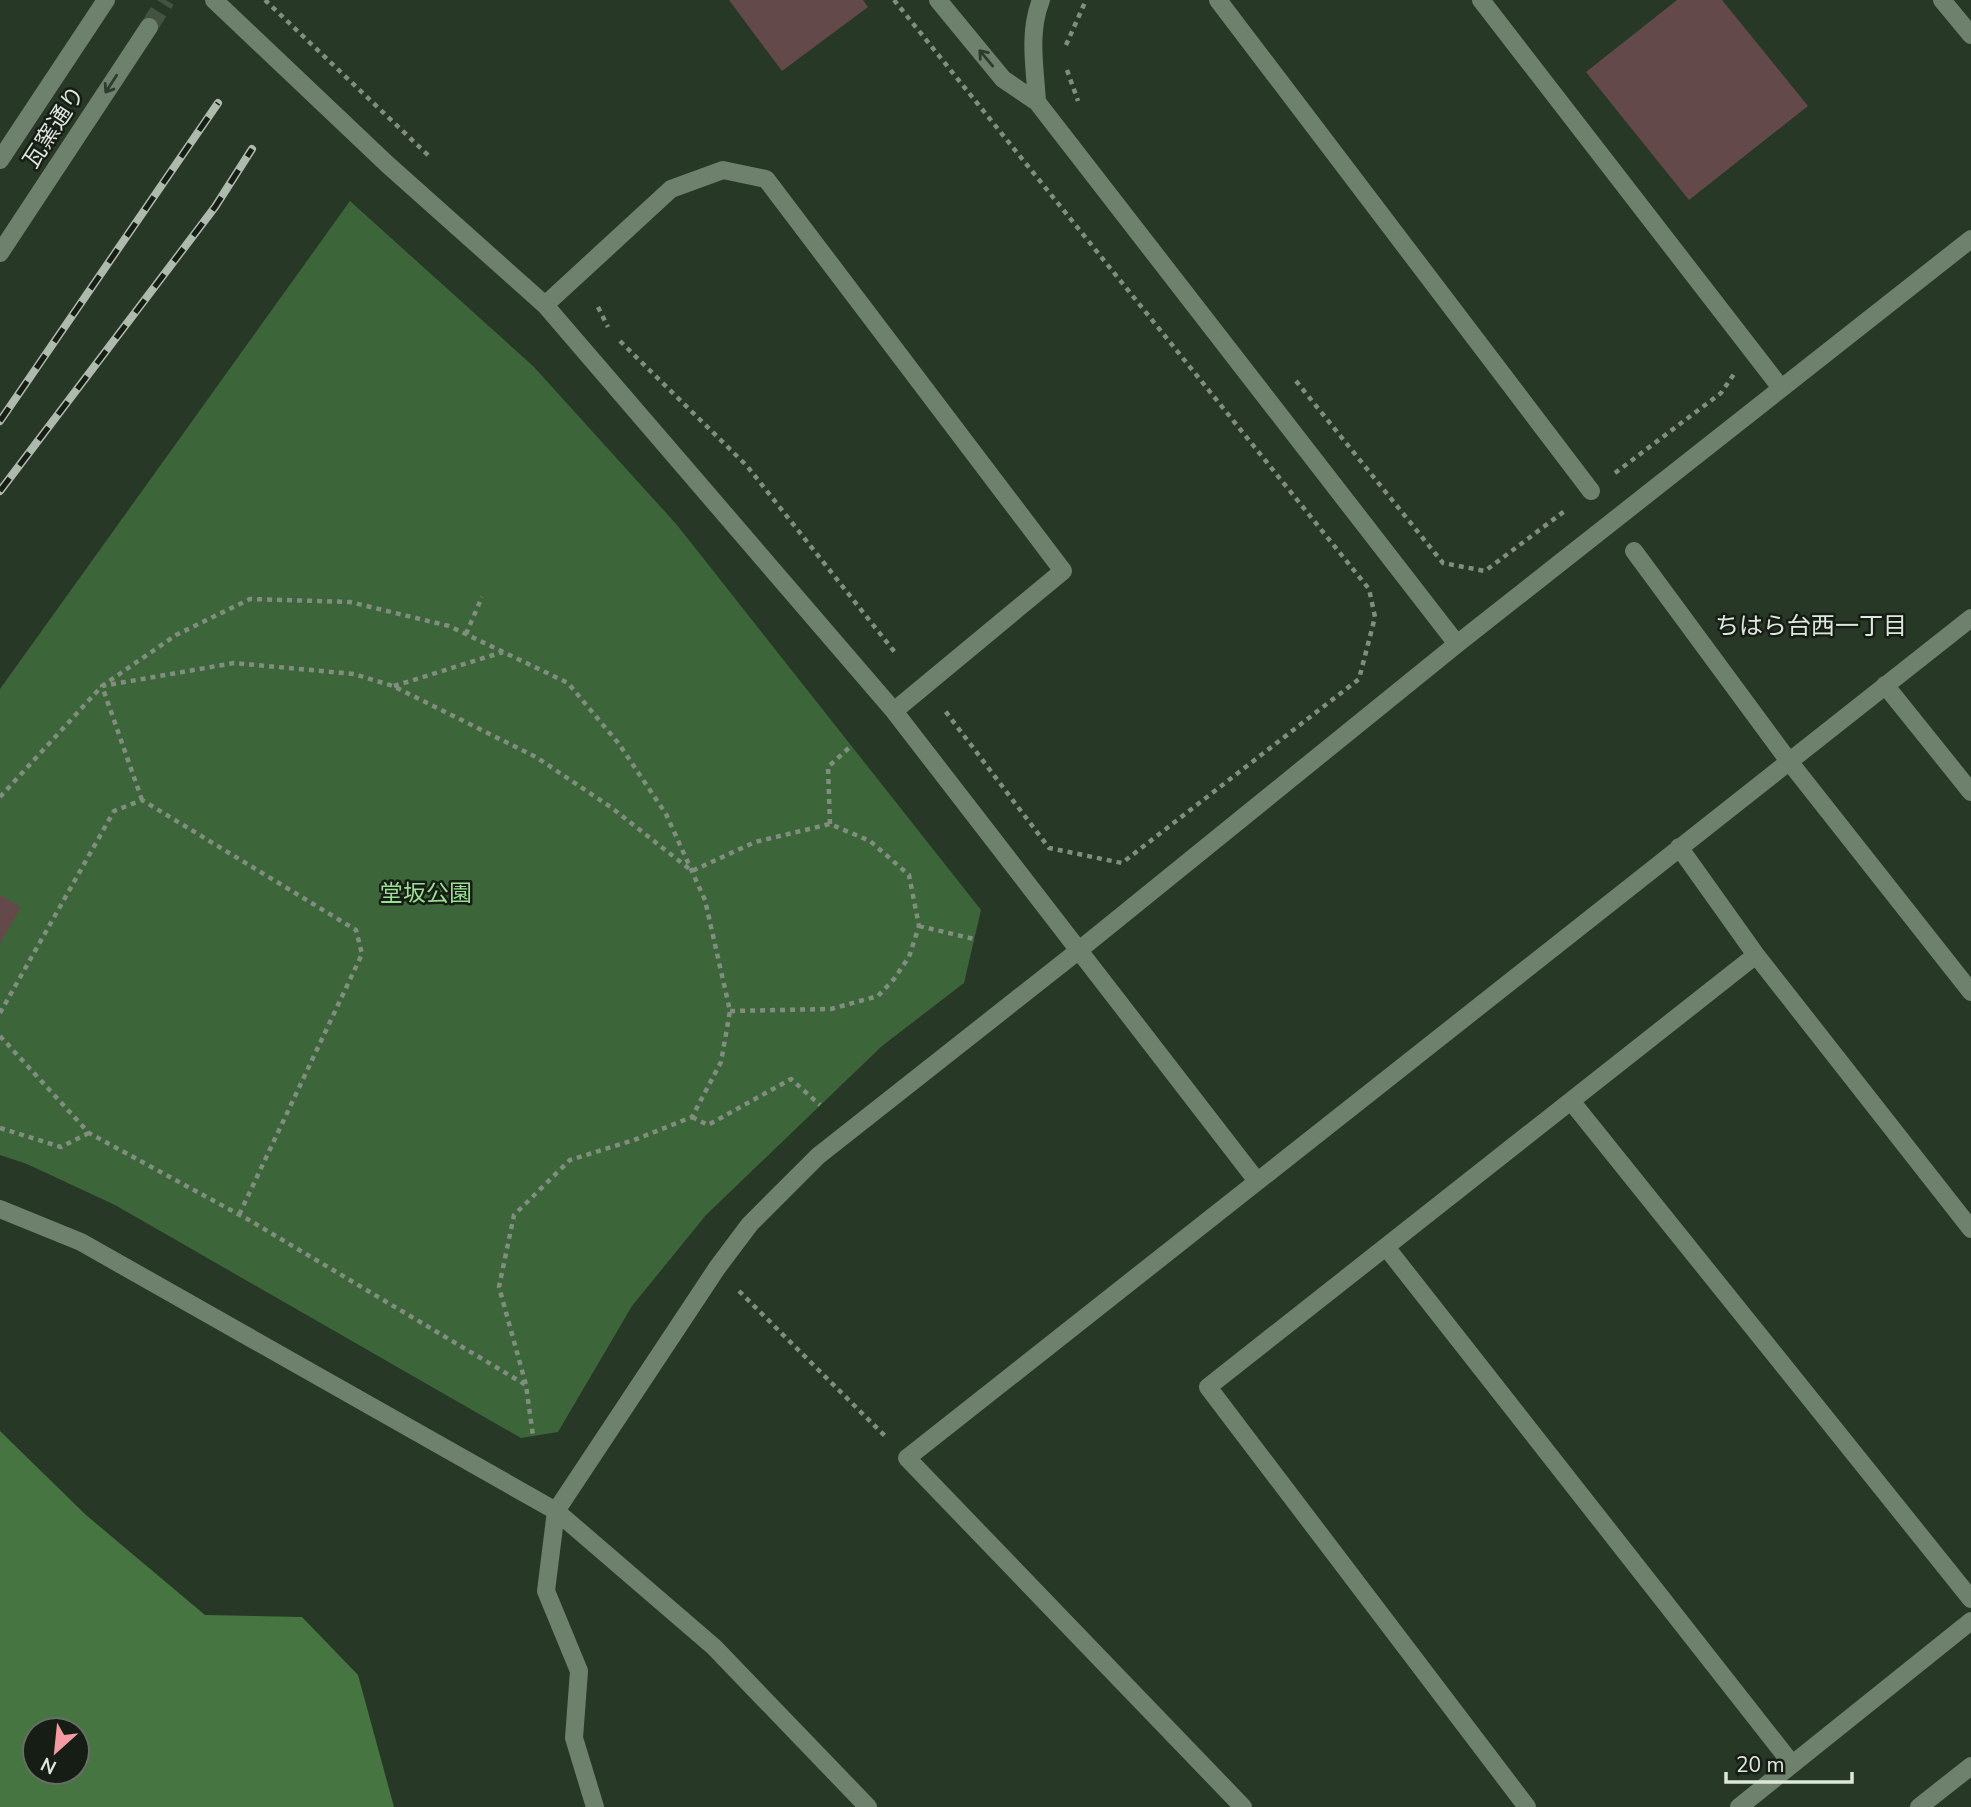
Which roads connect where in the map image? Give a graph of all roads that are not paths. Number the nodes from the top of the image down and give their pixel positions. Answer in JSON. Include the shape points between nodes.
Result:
{"nodes":[{"id":1,"x":106,"y":0,"type":"edge"},
{"id":2,"x":214,"y":0,"type":"edge"},
{"id":3,"x":938,"y":0,"type":"edge"},
{"id":4,"x":1041,"y":0,"type":"edge"},
{"id":5,"x":1218,"y":0,"type":"edge"},
{"id":6,"x":1480,"y":0,"type":"edge"},
{"id":7,"x":1942,"y":0,"type":"edge"},
{"id":8,"x":149,"y":27,"type":"tunnel mouth"},
{"id":9,"x":1971,"y":35,"type":"edge"},
{"id":10,"x":1037,"y":102,"type":"junction"},
{"id":11,"x":0,"y":160,"type":"edge"},
{"id":12,"x":1971,"y":239,"type":"edge"},
{"id":13,"x":0,"y":253,"type":"edge"},
{"id":14,"x":544,"y":305,"type":"junction"},
{"id":15,"x":1781,"y":388,"type":"junction"},
{"id":16,"x":1591,"y":491,"type":"road end"},
{"id":17,"x":1634,"y":551,"type":"dead end"},
{"id":18,"x":1971,"y":618,"type":"edge"},
{"id":19,"x":1457,"y":644,"type":"junction"},
{"id":20,"x":1885,"y":685,"type":"junction"},
{"id":21,"x":894,"y":711,"type":"junction"},
{"id":22,"x":1788,"y":760,"type":"junction"},
{"id":23,"x":1971,"y":792,"type":"edge"},
{"id":24,"x":1679,"y":847,"type":"junction"},
{"id":25,"x":1079,"y":951,"type":"junction"},
{"id":26,"x":1756,"y":956,"type":"junction"},
{"id":27,"x":1971,"y":992,"type":"edge"},
{"id":28,"x":1571,"y":1101,"type":"junction"},
{"id":29,"x":1257,"y":1181,"type":"junction"},
{"id":30,"x":0,"y":1209,"type":"edge"},
{"id":31,"x":1971,"y":1228,"type":"edge"},
{"id":32,"x":1387,"y":1247,"type":"junction"},
{"id":33,"x":556,"y":1511,"type":"junction"},
{"id":34,"x":1971,"y":1599,"type":"edge"},
{"id":35,"x":1971,"y":1621,"type":"edge"},
{"id":36,"x":1792,"y":1764,"type":"junction"},
{"id":37,"x":1971,"y":1766,"type":"edge"},
{"id":38,"x":595,"y":1807,"type":"edge"},
{"id":39,"x":868,"y":1807,"type":"edge"},
{"id":40,"x":1243,"y":1807,"type":"edge"},
{"id":41,"x":1527,"y":1807,"type":"edge"},
{"id":42,"x":1739,"y":1807,"type":"edge"},
{"id":43,"x":1919,"y":1807,"type":"edge"}],
"edges":[{"from":1,"to":11,"type":"street","name":"瓦窯通り"},
{"from":2,"to":14,"type":"street"},
{"from":10,"to":3,"type":"street","one_way":true,"via":[[1003,79]]},
{"from":4,"to":10,"type":"street","via":[[1032,42]]},
{"from":5,"to":16,"type":"street"},
{"from":6,"to":15,"type":"street"},
{"from":7,"to":9,"type":"street"},
{"from":8,"to":13,"type":"street","name":"瓦窯通り","one_way":true},
{"from":10,"to":19,"type":"street"},
{"from":12,"to":15,"type":"street"},
{"from":14,"to":21,"type":"street"},
{"from":14,"to":21,"type":"street","via":[[670,189],[723,170],[766,180],[1063,571]]},
{"from":15,"to":19,"type":"street"},
{"from":17,"to":22,"type":"street"},
{"from":18,"to":20,"type":"street"},
{"from":19,"to":25,"type":"street"},
{"from":20,"to":22,"type":"street"},
{"from":20,"to":23,"type":"street"},
{"from":21,"to":25,"type":"street"},
{"from":22,"to":24,"type":"street"},
{"from":22,"to":27,"type":"street"},
{"from":24,"to":26,"type":"street"},
{"from":24,"to":29,"type":"street"},
{"from":25,"to":29,"type":"street"},
{"from":25,"to":33,"type":"street","via":[[818,1156],[750,1224]]},
{"from":26,"to":28,"type":"street"},
{"from":26,"to":31,"type":"street"},
{"from":28,"to":32,"type":"street"},
{"from":28,"to":34,"type":"street"},
{"from":29,"to":40,"type":"street","via":[[907,1458]]},
{"from":30,"to":33,"type":"street","via":[[81,1242]]},
{"from":32,"to":36,"type":"street"},
{"from":32,"to":41,"type":"street","via":[[1208,1387]]},
{"from":33,"to":38,"type":"street","via":[[546,1591],[579,1671],[574,1738]]},
{"from":33,"to":39,"type":"street","via":[[714,1647]]},
{"from":35,"to":36,"type":"street"},
{"from":36,"to":42,"type":"street"},
{"from":37,"to":43,"type":"street"}]}
